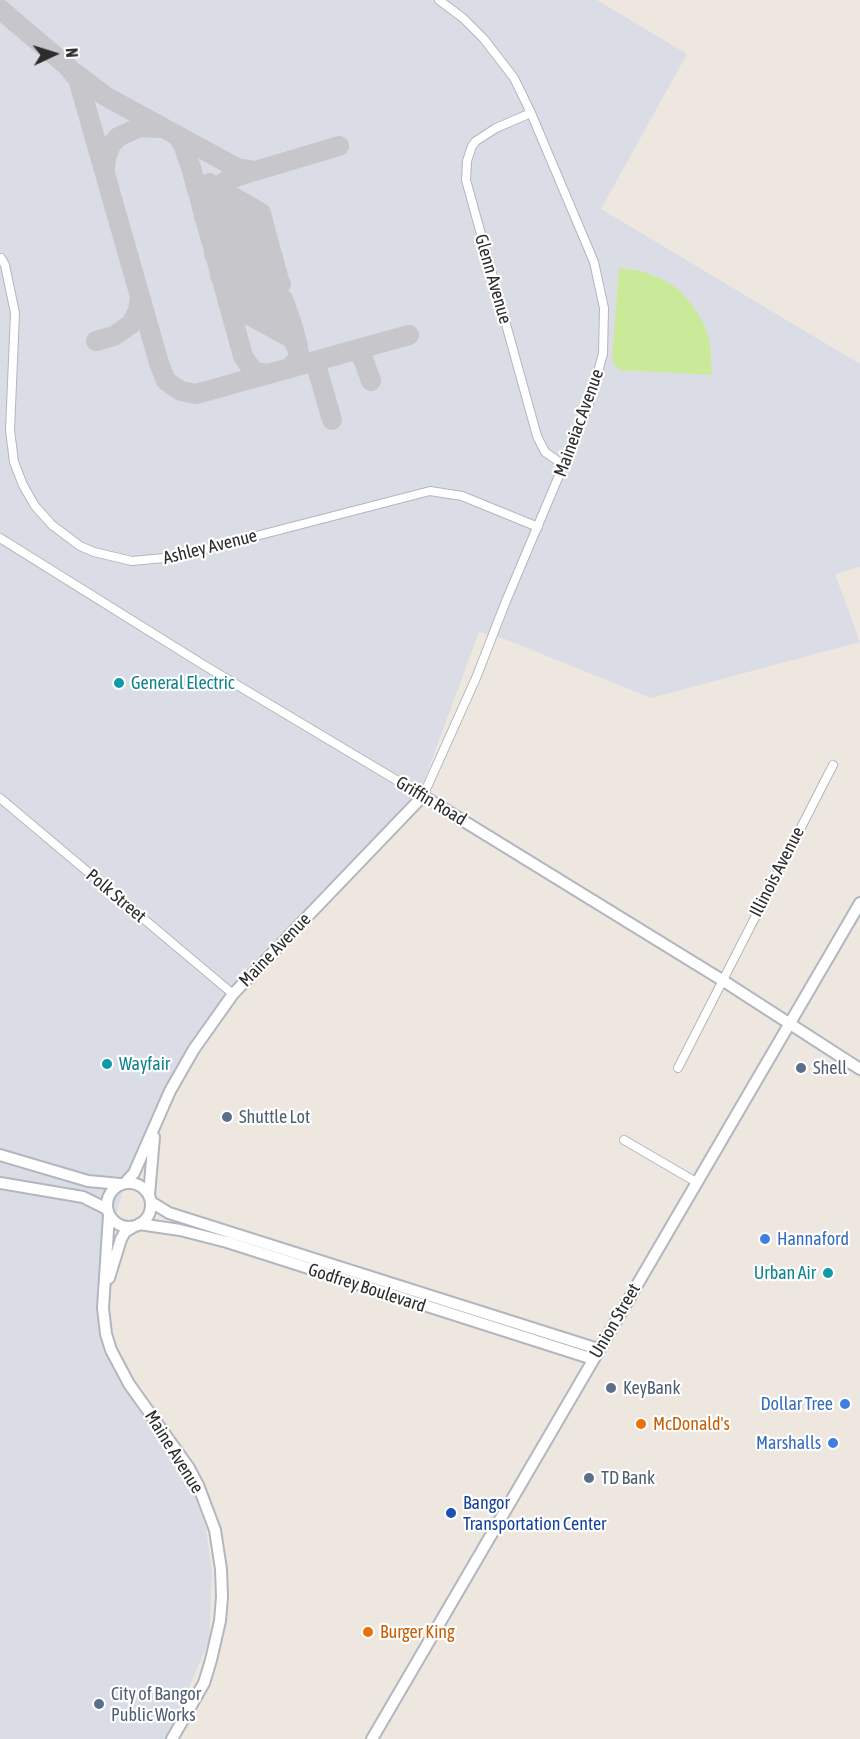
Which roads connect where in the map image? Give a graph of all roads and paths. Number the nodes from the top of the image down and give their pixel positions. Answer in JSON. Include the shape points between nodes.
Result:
{"nodes":[{"id":1,"x":439,"y":0,"type":"edge"},
{"id":2,"x":531,"y":114,"type":"junction"},
{"id":3,"x":1,"y":258,"type":"edge"},
{"id":4,"x":565,"y":466,"type":"junction"},
{"id":5,"x":538,"y":527,"type":"junction"},
{"id":6,"x":0,"y":538,"type":"edge"},
{"id":7,"x":832,"y":765,"type":"dead end"},
{"id":8,"x":423,"y":796,"type":"junction"},
{"id":9,"x":0,"y":798,"type":"edge"},
{"id":10,"x":860,"y":903,"type":"edge"},
{"id":11,"x":722,"y":980,"type":"junction"},
{"id":12,"x":233,"y":994,"type":"junction"},
{"id":13,"x":790,"y":1024,"type":"junction"},
{"id":14,"x":678,"y":1068,"type":"dead end"},
{"id":15,"x":860,"y":1069,"type":"edge"},
{"id":16,"x":155,"y":1125,"type":"junction"},
{"id":17,"x":624,"y":1140,"type":"dead end"},
{"id":18,"x":0,"y":1155,"type":"edge"},
{"id":19,"x":696,"y":1182,"type":"junction"},
{"id":20,"x":0,"y":1183,"type":"edge"},
{"id":21,"x":122,"y":1184,"type":"junction"},
{"id":22,"x":150,"y":1199,"type":"junction"},
{"id":23,"x":108,"y":1212,"type":"junction"},
{"id":24,"x":136,"y":1225,"type":"junction"},
{"id":25,"x":103,"y":1308,"type":"junction"},
{"id":26,"x":596,"y":1354,"type":"junction"},
{"id":27,"x":172,"y":1739,"type":"edge"},
{"id":28,"x":372,"y":1739,"type":"edge"}],
"edges":[{"from":1,"to":2,"type":"street","name":"Maineiac Avenue","via":[[465,20],[499,57]]},
{"from":2,"to":4,"type":"street","name":"Maineiac Avenue","via":[[594,262],[604,308],[603,354]]},
{"from":2,"to":4,"type":"street","name":"Glenn Avenue","via":[[476,141],[467,161],[466,180],[537,436],[545,452]]},
{"from":3,"to":5,"type":"street","name":"Ashley Avenue","via":[[15,313],[10,430],[14,462],[35,506],[80,546],[132,561],[175,557],[430,491],[462,496]]},
{"from":4,"to":5,"type":"street","name":"Maineiac Avenue"},
{"from":5,"to":8,"type":"street","name":"Maineiac Avenue"},
{"from":6,"to":8,"type":"street","name":"Griffin Road"},
{"from":7,"to":11,"type":"street","name":"Illinois Avenue"},
{"from":8,"to":11,"type":"street","name":"Griffin Road"},
{"from":8,"to":12,"type":"street","name":"Maine Avenue"},
{"from":9,"to":12,"type":"street","name":"Polk Street"},
{"from":10,"to":13,"type":"street","name":"Union Street"},
{"from":11,"to":13,"type":"street","name":"Griffin Road"},
{"from":11,"to":14,"type":"street","name":"Illinois Avenue"},
{"from":12,"to":16,"type":"street","name":"Maine Avenue","via":[[194,1049]]},
{"from":13,"to":15,"type":"street","name":"Griffin Road"},
{"from":13,"to":19,"type":"street","name":"Union Street"},
{"from":16,"to":21,"type":"street","name":"Maine Avenue","via":[[134,1173]]},
{"from":16,"to":22,"type":"street","name":"Maine Avenue"},
{"from":17,"to":19,"type":"street"},
{"from":18,"to":21,"type":"street","via":[[88,1181]]},
{"from":19,"to":26,"type":"street","name":"Union Street"},
{"from":20,"to":23,"type":"street","via":[[83,1197]]},
{"from":21,"to":22,"type":"street","via":[[138,1185]]},
{"from":21,"to":23,"type":"street","via":[[108,1197]]},
{"from":22,"to":24,"type":"street","via":[[148,1215]]},
{"from":22,"to":26,"type":"street","name":"Godfrey Boulevard","via":[[169,1213]]},
{"from":23,"to":24,"type":"street","via":[[119,1225]]},
{"from":23,"to":25,"type":"street","name":"Maine Avenue"},
{"from":24,"to":25,"type":"street","name":"Maine Avenue","via":[[125,1232],[116,1252]]},
{"from":24,"to":26,"type":"street","name":"Godfrey Boulevard","via":[[180,1230],[227,1242],[532,1341]]},
{"from":25,"to":27,"type":"street","name":"Maine Avenue","via":[[111,1350],[129,1384],[189,1468],[215,1530],[222,1597],[217,1638],[204,1683]]},
{"from":26,"to":28,"type":"street","name":"Union Street"}]}
